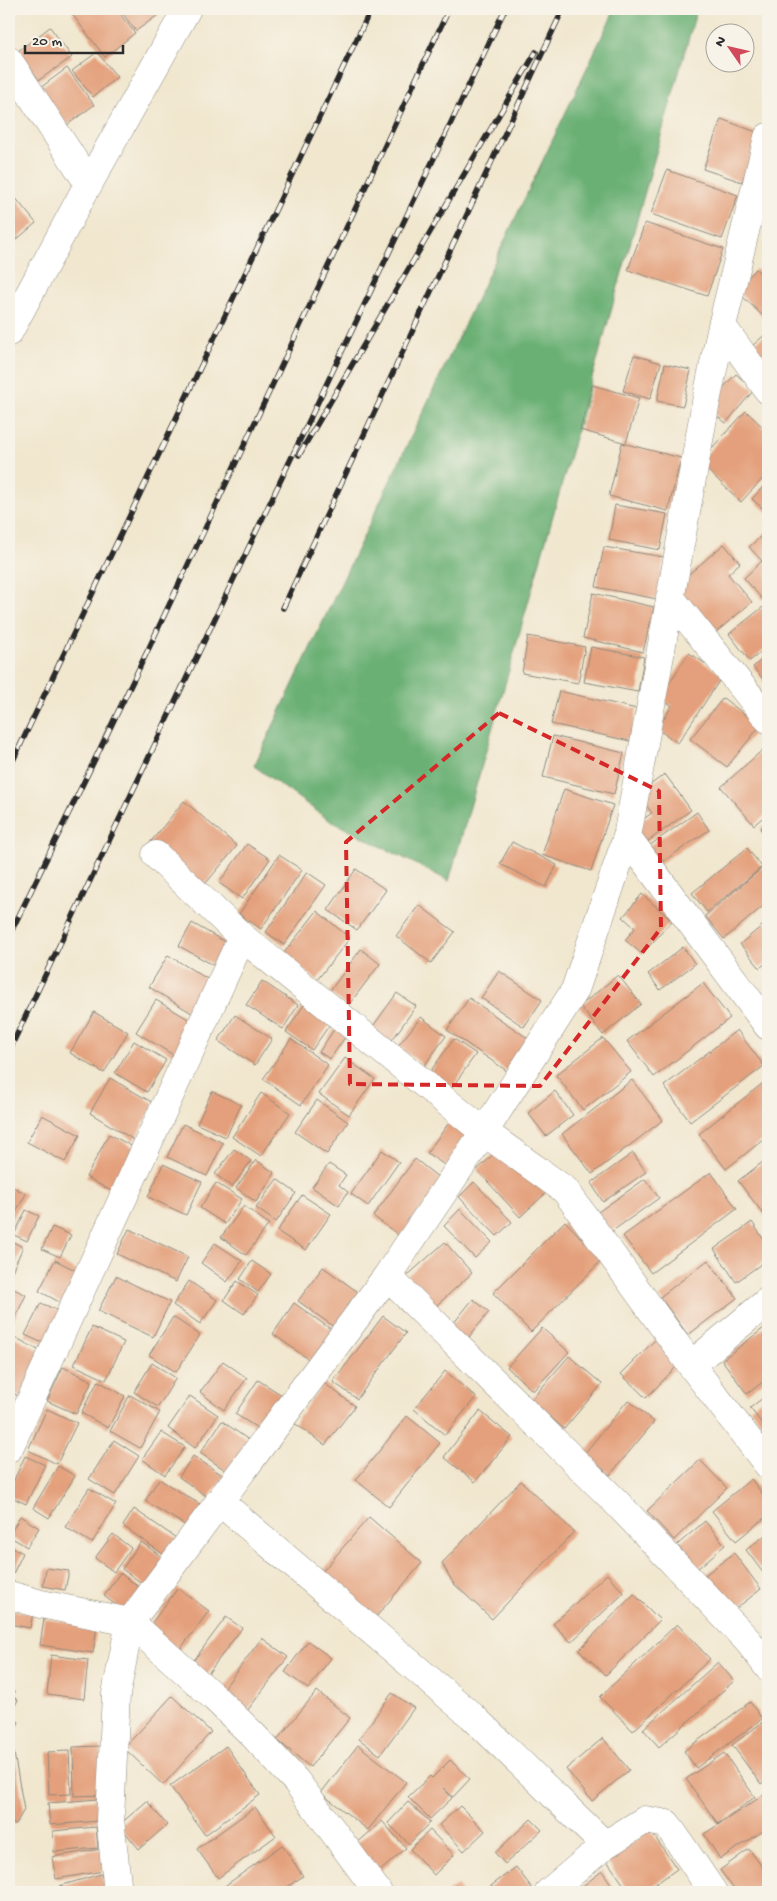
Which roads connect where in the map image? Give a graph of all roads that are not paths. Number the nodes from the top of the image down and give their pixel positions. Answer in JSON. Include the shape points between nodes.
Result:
{"nodes":[{"id":1,"x":187,"y":9,"type":"edge"},
{"id":2,"x":9,"y":61,"type":"edge"},
{"id":3,"x":768,"y":142,"type":"edge"},
{"id":4,"x":89,"y":184,"type":"junction"},
{"id":5,"x":722,"y":326,"type":"junction"},
{"id":6,"x":9,"y":332,"type":"edge"},
{"id":7,"x":768,"y":390,"type":"edge"},
{"id":8,"x":670,"y":597,"type":"junction"},
{"id":9,"x":768,"y":718,"type":"edge"},
{"id":10,"x":627,"y":836,"type":"junction"},
{"id":11,"x":156,"y":855,"type":"dead end"},
{"id":12,"x":242,"y":937,"type":"junction"},
{"id":13,"x":768,"y":1026,"type":"edge"},
{"id":14,"x":484,"y":1132,"type":"junction"},
{"id":15,"x":387,"y":1276,"type":"junction"},
{"id":16,"x":768,"y":1301,"type":"edge"},
{"id":17,"x":691,"y":1365,"type":"junction"},
{"id":18,"x":9,"y":1448,"type":"edge"},
{"id":19,"x":768,"y":1465,"type":"edge"},
{"id":20,"x":219,"y":1501,"type":"junction"},
{"id":21,"x":9,"y":1595,"type":"edge"},
{"id":22,"x":130,"y":1622,"type":"junction"},
{"id":23,"x":768,"y":1667,"type":"edge"},
{"id":24,"x":605,"y":1845,"type":"junction"},
{"id":25,"x":118,"y":1892,"type":"edge"},
{"id":26,"x":378,"y":1892,"type":"edge"},
{"id":27,"x":549,"y":1892,"type":"edge"},
{"id":28,"x":713,"y":1892,"type":"edge"}],
"edges":[{"from":1,"to":4,"type":"street"},
{"from":2,"to":4,"type":"street"},
{"from":3,"to":5,"type":"street"},
{"from":4,"to":6,"type":"street"},
{"from":5,"to":7,"type":"street"},
{"from":5,"to":8,"type":"street"},
{"from":8,"to":9,"type":"street"},
{"from":8,"to":10,"type":"street"},
{"from":10,"to":13,"type":"street"},
{"from":10,"to":14,"type":"street","via":[[575,990]]},
{"from":11,"to":12,"type":"street"},
{"from":12,"to":14,"type":"street"},
{"from":12,"to":18,"type":"street"},
{"from":14,"to":15,"type":"street"},
{"from":14,"to":17,"type":"street","via":[[565,1190]]},
{"from":15,"to":20,"type":"street"},
{"from":15,"to":23,"type":"street","via":[[615,1501],[748,1641]]},
{"from":16,"to":17,"type":"street"},
{"from":17,"to":19,"type":"street"},
{"from":20,"to":22,"type":"street"},
{"from":20,"to":24,"type":"street","via":[[472,1716]]},
{"from":21,"to":22,"type":"street"},
{"from":22,"to":25,"type":"street","via":[[116,1694],[110,1819]]},
{"from":22,"to":26,"type":"street","via":[[215,1698],[296,1781]]},
{"from":24,"to":27,"type":"street"},
{"from":24,"to":28,"type":"street","via":[[645,1820],[668,1824]]}]}
